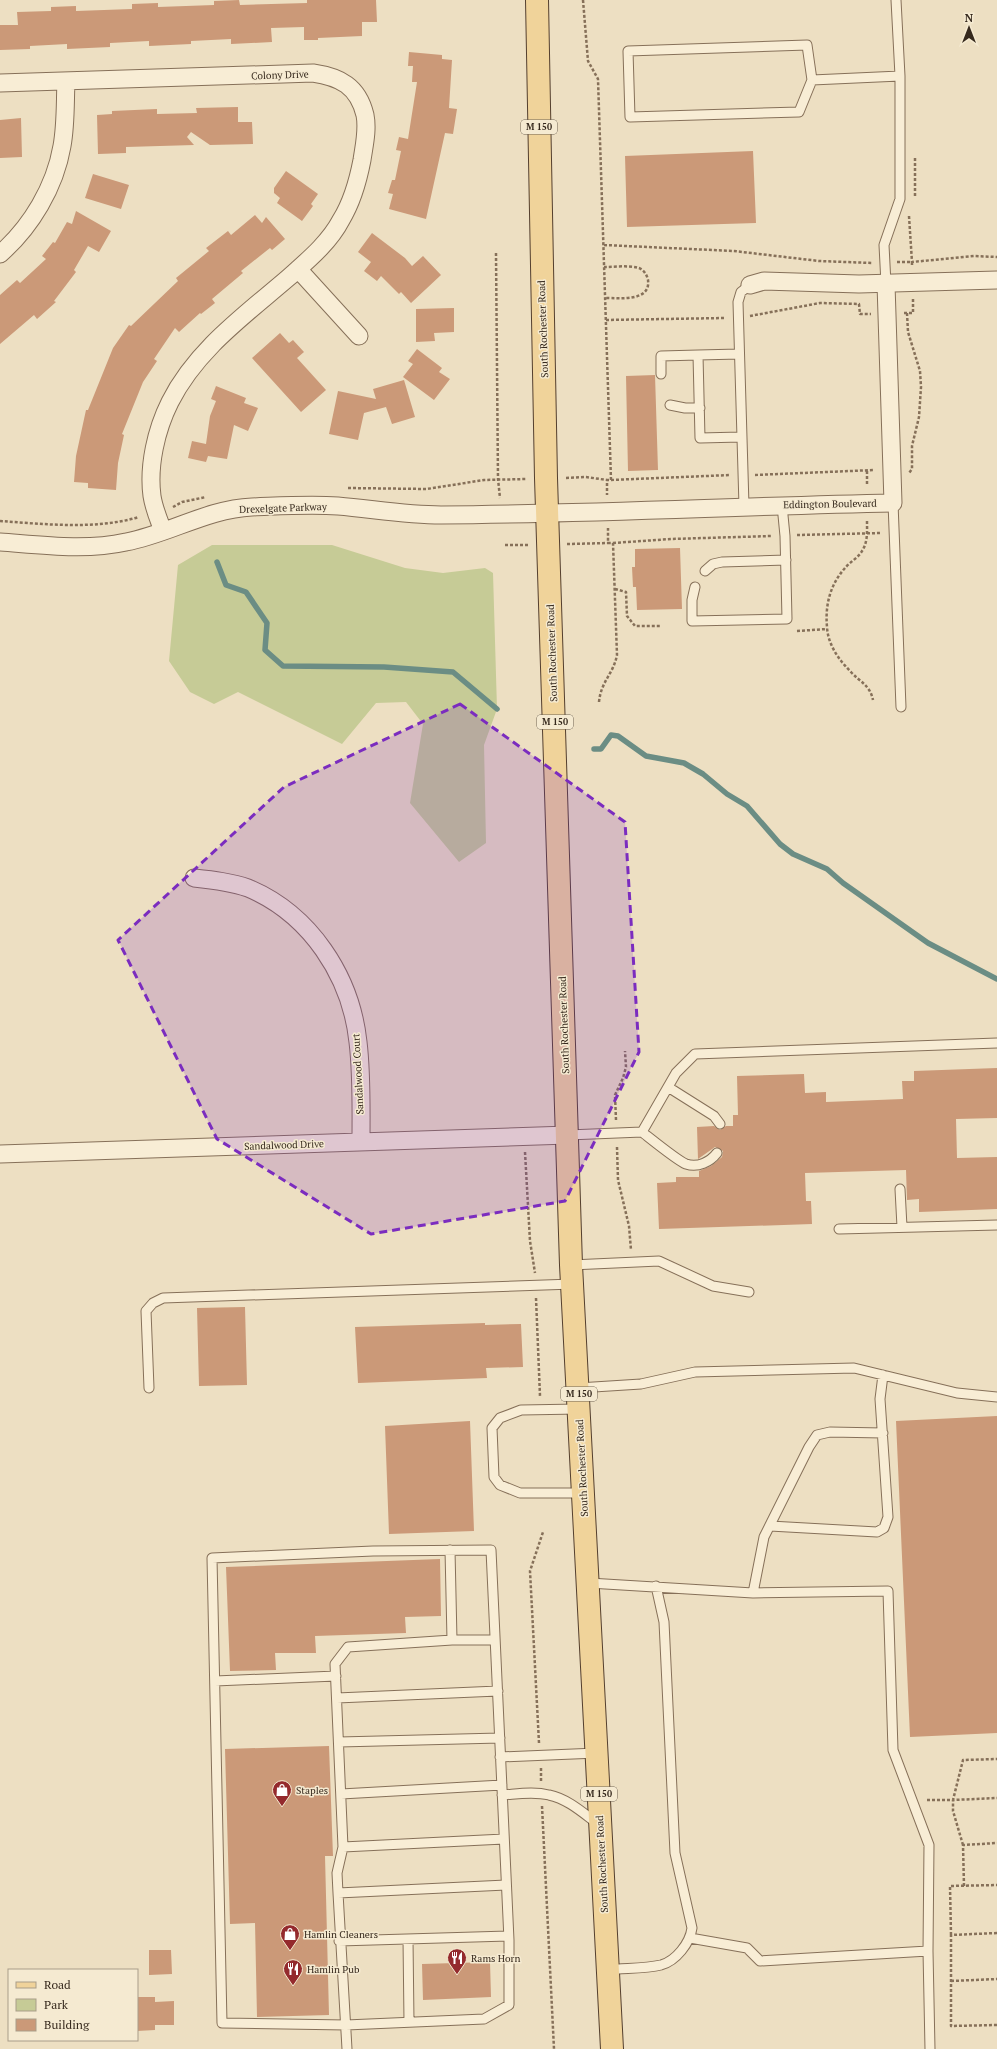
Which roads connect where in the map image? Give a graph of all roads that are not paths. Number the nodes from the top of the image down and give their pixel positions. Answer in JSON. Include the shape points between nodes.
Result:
{"nodes":[{"id":1,"x":537,"y":0,"type":"edge"},
{"id":2,"x":896,"y":0,"type":"edge"},
{"id":3,"x":900,"y":76,"type":"junction"},
{"id":4,"x":812,"y":80,"type":"junction"},
{"id":5,"x":66,"y":81,"type":"junction"},
{"id":6,"x":0,"y":83,"type":"edge"},
{"id":7,"x":0,"y":254,"type":"edge"},
{"id":8,"x":298,"y":269,"type":"junction"},
{"id":9,"x":997,"y":280,"type":"edge"},
{"id":10,"x":886,"y":284,"type":"junction"},
{"id":11,"x":750,"y":286,"type":"joint"},
{"id":12,"x":359,"y":336,"type":"dead end"},
{"id":13,"x":739,"y":354,"type":"junction"},
{"id":14,"x":698,"y":355,"type":"junction"},
{"id":15,"x":661,"y":374,"type":"dead end"},
{"id":16,"x":670,"y":405,"type":"dead end"},
{"id":17,"x":700,"y":408,"type":"junction"},
{"id":18,"x":741,"y":437,"type":"junction"},
{"id":19,"x":893,"y":503,"type":"junction"},
{"id":20,"x":782,"y":505,"type":"junction"},
{"id":21,"x":744,"y":506,"type":"junction"},
{"id":22,"x":548,"y":514,"type":"junction"},
{"id":23,"x":163,"y":531,"type":"junction"},
{"id":24,"x":0,"y":542,"type":"edge"},
{"id":25,"x":786,"y":560,"type":"junction"},
{"id":26,"x":705,"y":571,"type":"dead end"},
{"id":27,"x":696,"y":587,"type":"dead end"},
{"id":28,"x":901,"y":707,"type":"dead end"},
{"id":29,"x":194,"y":878,"type":"dead end"},
{"id":30,"x":997,"y":1043,"type":"edge"},
{"id":31,"x":668,"y":1087,"type":"junction"},
{"id":32,"x":720,"y":1124,"type":"dead end"},
{"id":33,"x":642,"y":1132,"type":"junction"},
{"id":34,"x":568,"y":1135,"type":"junction"},
{"id":35,"x":362,"y":1142,"type":"junction"},
{"id":36,"x":717,"y":1153,"type":"dead end"},
{"id":37,"x":0,"y":1154,"type":"edge"},
{"id":38,"x":900,"y":1189,"type":"dead end"},
{"id":39,"x":997,"y":1225,"type":"edge"},
{"id":40,"x":902,"y":1227,"type":"junction"},
{"id":41,"x":839,"y":1229,"type":"dead end"},
{"id":42,"x":572,"y":1275,"type":"junction"},
{"id":43,"x":748,"y":1292,"type":"dead end"},
{"id":44,"x":883,"y":1375,"type":"junction"},
{"id":45,"x":149,"y":1388,"type":"dead end"},
{"id":46,"x":997,"y":1397,"type":"edge"},
{"id":47,"x":579,"y":1398,"type":"junction"},
{"id":48,"x":882,"y":1433,"type":"junction"},
{"id":49,"x":583,"y":1493,"type":"junction"},
{"id":50,"x":770,"y":1526,"type":"junction"},
{"id":51,"x":450,"y":1550,"type":"junction"},
{"id":52,"x":588,"y":1583,"type":"junction"},
{"id":53,"x":656,"y":1586,"type":"junction"},
{"id":54,"x":753,"y":1593,"type":"junction"},
{"id":55,"x":452,"y":1640,"type":"junction"},
{"id":56,"x":495,"y":1640,"type":"junction"},
{"id":57,"x":336,"y":1676,"type":"junction"},
{"id":58,"x":215,"y":1681,"type":"junction"},
{"id":59,"x":498,"y":1692,"type":"junction"},
{"id":60,"x":337,"y":1698,"type":"junction"},
{"id":61,"x":500,"y":1738,"type":"junction"},
{"id":62,"x":339,"y":1742,"type":"junction"},
{"id":63,"x":597,"y":1753,"type":"junction"},
{"id":64,"x":500,"y":1757,"type":"junction"},
{"id":65,"x":502,"y":1785,"type":"junction"},
{"id":66,"x":341,"y":1794,"type":"junction"},
{"id":67,"x":502,"y":1795,"type":"junction"},
{"id":68,"x":600,"y":1825,"type":"junction"},
{"id":69,"x":504,"y":1839,"type":"junction"},
{"id":70,"x":343,"y":1847,"type":"junction"},
{"id":71,"x":506,"y":1885,"type":"junction"},
{"id":72,"x":338,"y":1893,"type":"junction"},
{"id":73,"x":508,"y":1936,"type":"junction"},
{"id":74,"x":690,"y":1938,"type":"junction"},
{"id":75,"x":408,"y":1939,"type":"junction"},
{"id":76,"x":339,"y":1941,"type":"junction"},
{"id":77,"x":928,"y":1951,"type":"junction"},
{"id":78,"x":608,"y":1970,"type":"junction"},
{"id":79,"x":409,"y":2022,"type":"junction"},
{"id":80,"x":346,"y":2025,"type":"junction"},
{"id":81,"x":347,"y":2049,"type":"edge"},
{"id":82,"x":612,"y":2049,"type":"edge"},
{"id":83,"x":930,"y":2049,"type":"edge"}],
"edges":[{"from":1,"to":22,"type":"main road","name":"South Rochester Road","number":"M 150"},
{"from":2,"to":3,"type":"lane"},
{"from":3,"to":4,"type":"lane"},
{"from":3,"to":10,"type":"lane","via":[[900,199],[884,245]]},
{"from":4,"to":4,"type":"lane","via":[[807,45],[628,51],[630,117],[799,112]]},
{"from":5,"to":6,"type":"street","name":"Colony Drive"},
{"from":5,"to":7,"type":"street","via":[[62,147],[55,170],[31,220]]},
{"from":5,"to":8,"type":"street","name":"Colony Drive","via":[[313,73],[331,76],[345,83],[356,95],[365,118],[360,173],[341,220],[322,246]]},
{"from":8,"to":12,"type":"street"},
{"from":8,"to":23,"type":"street","name":"Colony Drive","via":[[209,347],[194,364],[170,402],[158,434],[152,468],[152,496]]},
{"from":9,"to":10,"type":"street"},
{"from":10,"to":11,"type":"street","via":[[764,281]]},
{"from":10,"to":19,"type":"street"},
{"from":11,"to":13,"type":"lane","via":[[741,292],[738,302]]},
{"from":13,"to":14,"type":"lane"},
{"from":13,"to":18,"type":"lane"},
{"from":14,"to":15,"type":"lane","via":[[660,356]]},
{"from":14,"to":17,"type":"lane"},
{"from":16,"to":17,"type":"lane"},
{"from":17,"to":18,"type":"lane","via":[[700,438]]},
{"from":18,"to":21,"type":"lane"},
{"from":19,"to":20,"type":"street","name":"Eddington Boulevard"},
{"from":19,"to":28,"type":"lane"},
{"from":20,"to":21,"type":"street","name":"Eddington Boulevard"},
{"from":20,"to":25,"type":"lane"},
{"from":21,"to":22,"type":"street","name":"Eddington Boulevard"},
{"from":22,"to":23,"type":"street","name":"Drexelgate Parkway","via":[[410,515],[320,505],[272,506],[222,511]]},
{"from":22,"to":34,"type":"main road","name":"South Rochester Road","number":"M 150"},
{"from":23,"to":24,"type":"street","name":"Drexelgate Parkway","via":[[124,543],[92,546]]},
{"from":25,"to":26,"type":"lane","via":[[722,562],[713,564]]},
{"from":25,"to":27,"type":"lane","via":[[787,619],[692,620],[692,600]]},
{"from":29,"to":35,"type":"street","name":"Sandalwood Court","via":[[247,888],[270,899],[303,925],[331,961],[348,995],[358,1040]]},
{"from":30,"to":31,"type":"lane","via":[[695,1054],[676,1073]]},
{"from":31,"to":32,"type":"lane","via":[[714,1116]]},
{"from":31,"to":33,"type":"lane"},
{"from":33,"to":34,"type":"lane"},
{"from":33,"to":36,"type":"lane","via":[[686,1164],[700,1164],[711,1160]]},
{"from":34,"to":35,"type":"street","name":"Sandalwood Drive"},
{"from":34,"to":42,"type":"main road","name":"South Rochester Road","number":"M 150"},
{"from":35,"to":37,"type":"street","name":"Sandalwood Drive"},
{"from":38,"to":40,"type":"lane"},
{"from":39,"to":40,"type":"lane"},
{"from":40,"to":41,"type":"lane"},
{"from":42,"to":43,"type":"lane","via":[[631,1263],[659,1261],[713,1286]]},
{"from":42,"to":45,"type":"lane","via":[[163,1298],[153,1303],[146,1311]]},
{"from":42,"to":47,"type":"main road","name":"South Rochester Road","number":"M 150"},
{"from":44,"to":46,"type":"lane","via":[[957,1393]]},
{"from":44,"to":47,"type":"lane","via":[[854,1368],[695,1372]]},
{"from":44,"to":48,"type":"lane","via":[[880,1399]]},
{"from":47,"to":49,"type":"main road","name":"South Rochester Road","number":"M 150"},
{"from":47,"to":49,"type":"lane","via":[[521,1410],[500,1418],[492,1428],[494,1477],[500,1485],[520,1493]]},
{"from":48,"to":50,"type":"lane","via":[[830,1432],[817,1435],[808,1447]]},
{"from":48,"to":50,"type":"lane","via":[[888,1517],[884,1528],[877,1532]]},
{"from":49,"to":52,"type":"main road","name":"South Rochester Road","number":"M 150"},
{"from":50,"to":54,"type":"lane","via":[[764,1537]]},
{"from":51,"to":55,"type":"lane"},
{"from":51,"to":56,"type":"lane","via":[[491,1550]]},
{"from":51,"to":58,"type":"lane","via":[[212,1558]]},
{"from":52,"to":53,"type":"lane"},
{"from":52,"to":63,"type":"main road","name":"South Rochester Road","number":"M 150"},
{"from":53,"to":54,"type":"lane"},
{"from":53,"to":74,"type":"lane","via":[[664,1622],[674,1853],[692,1928]]},
{"from":54,"to":77,"type":"lane","via":[[888,1591],[893,1750],[929,1845]]},
{"from":55,"to":56,"type":"lane"},
{"from":55,"to":57,"type":"lane","via":[[348,1646],[335,1664]]},
{"from":56,"to":59,"type":"lane"},
{"from":57,"to":58,"type":"lane"},
{"from":57,"to":60,"type":"lane"},
{"from":58,"to":80,"type":"lane","via":[[222,2023]]},
{"from":59,"to":60,"type":"lane"},
{"from":59,"to":61,"type":"lane"},
{"from":60,"to":62,"type":"lane"},
{"from":61,"to":62,"type":"lane"},
{"from":61,"to":64,"type":"lane"},
{"from":62,"to":66,"type":"lane"},
{"from":63,"to":64,"type":"lane"},
{"from":63,"to":68,"type":"main road","name":"South Rochester Road","number":"M 150"},
{"from":64,"to":65,"type":"lane"},
{"from":65,"to":66,"type":"lane"},
{"from":65,"to":67,"type":"lane"},
{"from":66,"to":70,"type":"lane"},
{"from":67,"to":68,"type":"lane","via":[[550,1795],[572,1805]]},
{"from":67,"to":69,"type":"lane"},
{"from":68,"to":78,"type":"main road","name":"South Rochester Road","number":"M 150"},
{"from":69,"to":70,"type":"lane"},
{"from":69,"to":71,"type":"lane"},
{"from":70,"to":72,"type":"lane","via":[[338,1873]]},
{"from":71,"to":72,"type":"lane"},
{"from":71,"to":73,"type":"lane"},
{"from":72,"to":76,"type":"lane"},
{"from":73,"to":75,"type":"lane"},
{"from":73,"to":79,"type":"lane","via":[[509,2005],[484,2019]]},
{"from":74,"to":77,"type":"lane","via":[[747,1948],[760,1961]]},
{"from":74,"to":78,"type":"lane","via":[[682,1950],[662,1964]]},
{"from":75,"to":76,"type":"lane"},
{"from":75,"to":79,"type":"lane"},
{"from":76,"to":80,"type":"lane"},
{"from":77,"to":83,"type":"lane"},
{"from":78,"to":82,"type":"main road","name":"South Rochester Road","number":"M 150"},
{"from":79,"to":80,"type":"lane"},
{"from":80,"to":81,"type":"lane"}]}
